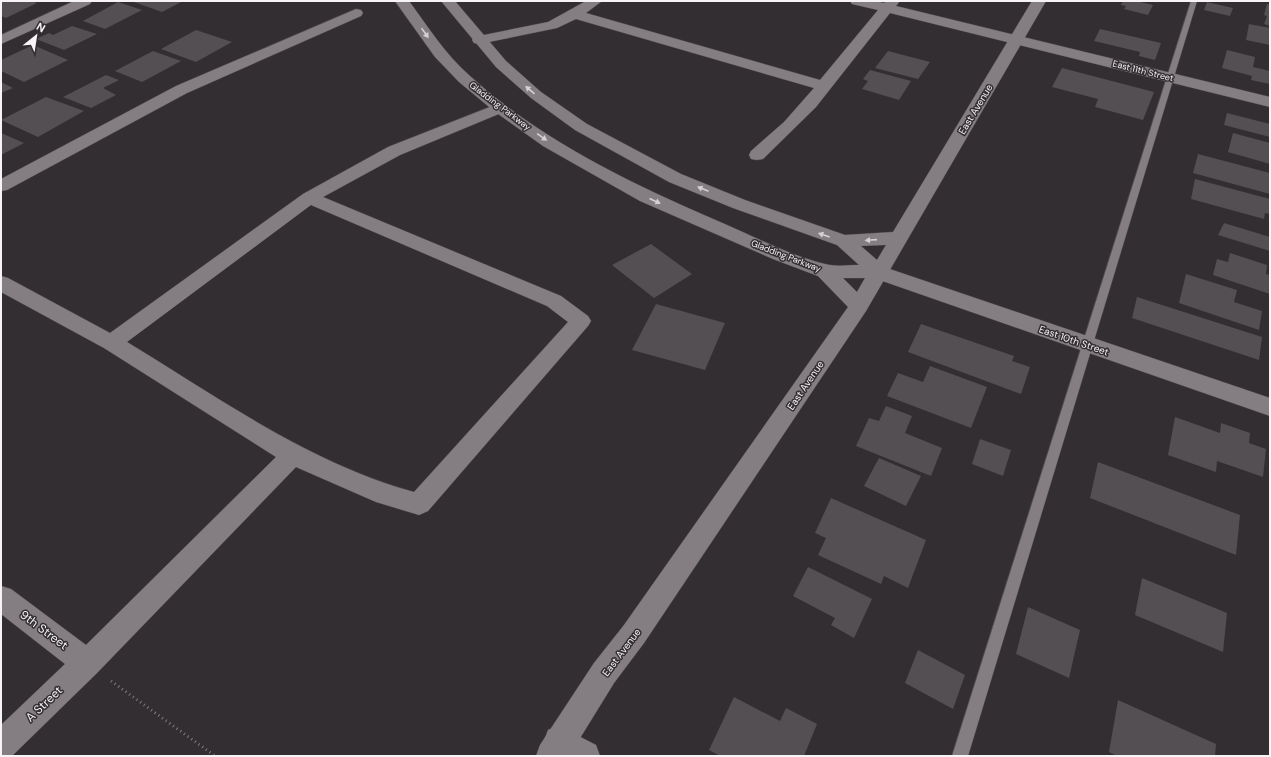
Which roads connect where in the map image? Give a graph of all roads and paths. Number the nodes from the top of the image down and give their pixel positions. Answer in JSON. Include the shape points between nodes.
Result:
{"nodes":[{"id":1,"x":85,"y":1,"type":"edge"},
{"id":2,"x":402,"y":1,"type":"edge"},
{"id":3,"x":448,"y":1,"type":"edge"},
{"id":4,"x":595,"y":1,"type":"edge"},
{"id":5,"x":857,"y":1,"type":"edge"},
{"id":6,"x":1038,"y":1,"type":"edge"},
{"id":7,"x":1194,"y":1,"type":"edge"},
{"id":8,"x":890,"y":5,"type":"edge"},
{"id":9,"x":356,"y":14,"type":"dead end"},
{"id":10,"x":575,"y":14,"type":"junction"},
{"id":11,"x":1,"y":40,"type":"edge"},
{"id":12,"x":479,"y":40,"type":"junction"},
{"id":13,"x":1016,"y":41,"type":"junction"},
{"id":14,"x":1170,"y":78,"type":"junction"},
{"id":15,"x":824,"y":86,"type":"junction"},
{"id":16,"x":1270,"y":102,"type":"edge"},
{"id":17,"x":500,"y":108,"type":"junction"},
{"id":18,"x":581,"y":126,"type":"junction"},
{"id":19,"x":757,"y":154,"type":"dead end"},
{"id":20,"x":1,"y":186,"type":"edge"},
{"id":21,"x":309,"y":198,"type":"junction"},
{"id":22,"x":898,"y":238,"type":"junction"},
{"id":23,"x":844,"y":242,"type":"junction"},
{"id":24,"x":825,"y":270,"type":"junction"},
{"id":25,"x":878,"y":272,"type":"junction"},
{"id":26,"x":1,"y":283,"type":"edge"},
{"id":27,"x":859,"y":306,"type":"junction"},
{"id":28,"x":111,"y":343,"type":"junction"},
{"id":29,"x":1088,"y":344,"type":"junction"},
{"id":30,"x":1270,"y":407,"type":"edge"},
{"id":31,"x":293,"y":455,"type":"junction"},
{"id":32,"x":1,"y":598,"type":"edge"},
{"id":33,"x":87,"y":663,"type":"junction"},
{"id":34,"x":1,"y":746,"type":"edge"},
{"id":35,"x":555,"y":749,"type":"edge"},
{"id":36,"x":215,"y":756,"type":"edge"},
{"id":37,"x":584,"y":756,"type":"edge"},
{"id":38,"x":960,"y":756,"type":"edge"}],
"edges":[{"from":1,"to":11,"type":"street"},
{"from":2,"to":17,"type":"street","name":"Gladding Parkway","one_way":true,"via":[[440,54],[464,79]]},
{"from":3,"to":12,"type":"street"},
{"from":4,"to":10,"type":"street"},
{"from":5,"to":8,"type":"street","name":"East 11th Street"},
{"from":6,"to":13,"type":"street","name":"East Avenue"},
{"from":7,"to":14,"type":"lane"},
{"from":8,"to":13,"type":"street","name":"East 11th Street"},
{"from":8,"to":15,"type":"street"},
{"from":9,"to":20,"type":"street","via":[[209,77],[115,123]]},
{"from":10,"to":12,"type":"street","via":[[552,25]]},
{"from":10,"to":15,"type":"street"},
{"from":18,"to":12,"type":"street","one_way":true,"via":[[536,95]]},
{"from":13,"to":14,"type":"street","name":"East 11th Street"},
{"from":13,"to":22,"type":"street","name":"East Avenue"},
{"from":14,"to":16,"type":"street","name":"East 11th Street"},
{"from":14,"to":29,"type":"lane"},
{"from":15,"to":19,"type":"street","via":[[790,125]]},
{"from":17,"to":18,"type":"street","via":[[527,108]]},
{"from":17,"to":21,"type":"street","via":[[394,151]]},
{"from":17,"to":24,"type":"street","name":"Gladding Parkway","one_way":true,"via":[[549,142],[646,197],[736,237]]},
{"from":23,"to":18,"type":"street","one_way":true,"via":[[675,178]]},
{"from":21,"to":28,"type":"street"},
{"from":21,"to":31,"type":"street","via":[[554,301],[581,321],[419,504],[376,492]]},
{"from":22,"to":23,"type":"street","one_way":true},
{"from":22,"to":25,"type":"street","name":"East Avenue"},
{"from":23,"to":25,"type":"street"},
{"from":24,"to":25,"type":"street","name":"Gladding Parkway"},
{"from":24,"to":27,"type":"street"},
{"from":25,"to":27,"type":"street","name":"East Avenue"},
{"from":25,"to":29,"type":"street","name":"East 10th Street"},
{"from":26,"to":28,"type":"street"},
{"from":27,"to":35,"type":"street","name":"East Avenue","via":[[634,634],[604,673]]},
{"from":28,"to":31,"type":"street"},
{"from":29,"to":30,"type":"street","name":"East 10th Street"},
{"from":29,"to":38,"type":"lane"},
{"from":31,"to":33,"type":"street","name":"A Street"},
{"from":32,"to":33,"type":"street","name":"9th Street"},
{"from":33,"to":34,"type":"street","name":"A Street"},
{"from":33,"to":36,"type":"path"},
{"from":35,"to":37,"type":"street"}]}
